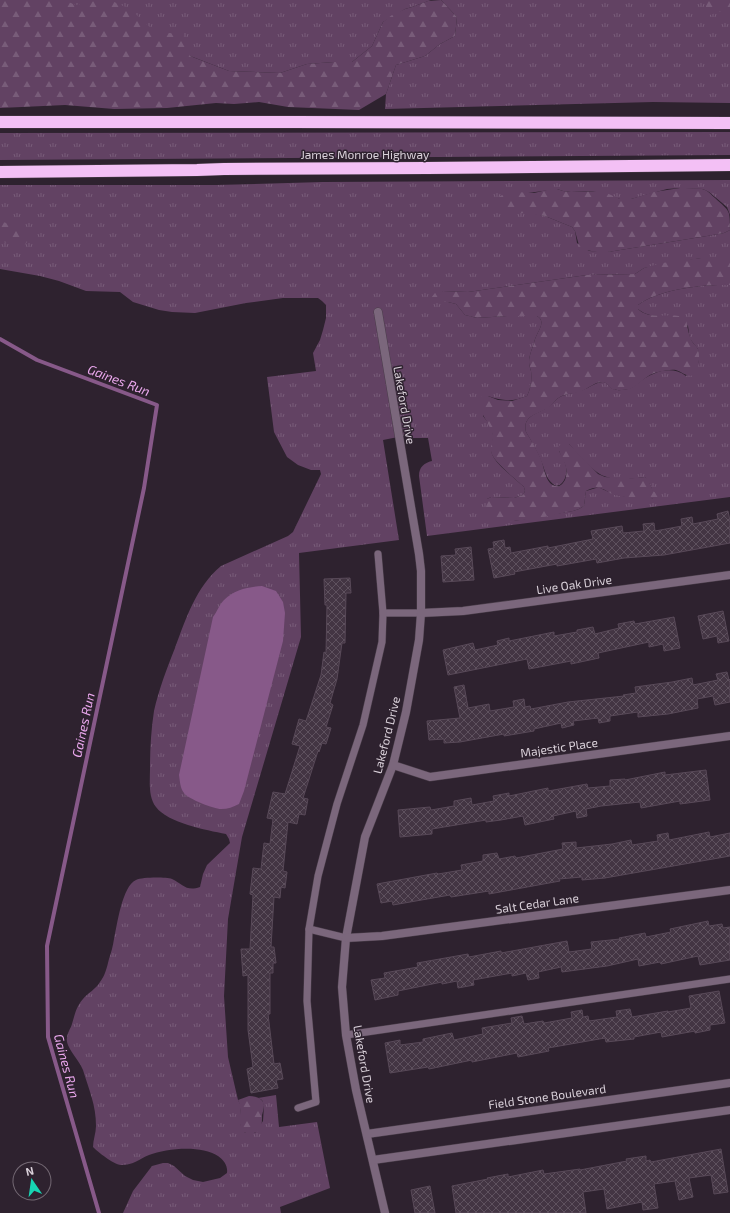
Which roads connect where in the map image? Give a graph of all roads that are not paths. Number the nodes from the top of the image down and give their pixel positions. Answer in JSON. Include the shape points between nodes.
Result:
{"nodes":[{"id":1,"x":0,"y":122,"type":"edge"},
{"id":2,"x":730,"y":123,"type":"edge"},
{"id":3,"x":730,"y":165,"type":"edge"},
{"id":4,"x":0,"y":172,"type":"edge"},
{"id":5,"x":378,"y":312,"type":"dead end"},
{"id":6,"x":378,"y":554,"type":"dead end"},
{"id":7,"x":730,"y":575,"type":"edge"},
{"id":8,"x":383,"y":613,"type":"junction"},
{"id":9,"x":421,"y":613,"type":"junction"},
{"id":10,"x":730,"y":736,"type":"edge"},
{"id":11,"x":393,"y":765,"type":"junction"},
{"id":12,"x":730,"y":890,"type":"edge"},
{"id":13,"x":309,"y":929,"type":"junction"},
{"id":14,"x":346,"y":938,"type":"junction"},
{"id":15,"x":730,"y":979,"type":"edge"},
{"id":16,"x":346,"y":1035,"type":"junction"},
{"id":17,"x":730,"y":1083,"type":"edge"},
{"id":18,"x":298,"y":1108,"type":"dead end"},
{"id":19,"x":730,"y":1110,"type":"edge"},
{"id":20,"x":367,"y":1134,"type":"junction"},
{"id":21,"x":373,"y":1160,"type":"junction"},
{"id":22,"x":385,"y":1213,"type":"edge"}],
"edges":[{"from":1,"to":2,"type":"highway"},
{"from":3,"to":4,"type":"highway","name":"James Monroe Highway"},
{"from":5,"to":9,"type":"street","name":"Lakeford Drive","via":[[419,554]]},
{"from":6,"to":8,"type":"lane"},
{"from":7,"to":9,"type":"street","name":"Live Oak Drive","via":[[463,611]]},
{"from":8,"to":9,"type":"lane"},
{"from":8,"to":13,"type":"lane","via":[[382,642],[363,725],[337,804],[320,869]]},
{"from":9,"to":11,"type":"street","name":"Lakeford Drive","via":[[419,640],[406,712]]},
{"from":10,"to":11,"type":"street","name":"Majestic Place","via":[[430,777]]},
{"from":11,"to":14,"type":"street","name":"Lakeford Drive","via":[[365,836]]},
{"from":12,"to":14,"type":"street","name":"Salt Cedar Lane","via":[[382,936]]},
{"from":13,"to":14,"type":"lane"},
{"from":13,"to":18,"type":"lane","via":[[307,1001],[316,1102]]},
{"from":14,"to":16,"type":"street","name":"Lakeford Drive","via":[[342,987]]},
{"from":15,"to":16,"type":"lane"},
{"from":16,"to":20,"type":"street","name":"Lakeford Drive"},
{"from":17,"to":20,"type":"street","name":"Field Stone Boulevard"},
{"from":19,"to":21,"type":"street"},
{"from":20,"to":21,"type":"street","name":"Lakeford Drive"},
{"from":21,"to":22,"type":"street","name":"Lakeford Drive"}]}
